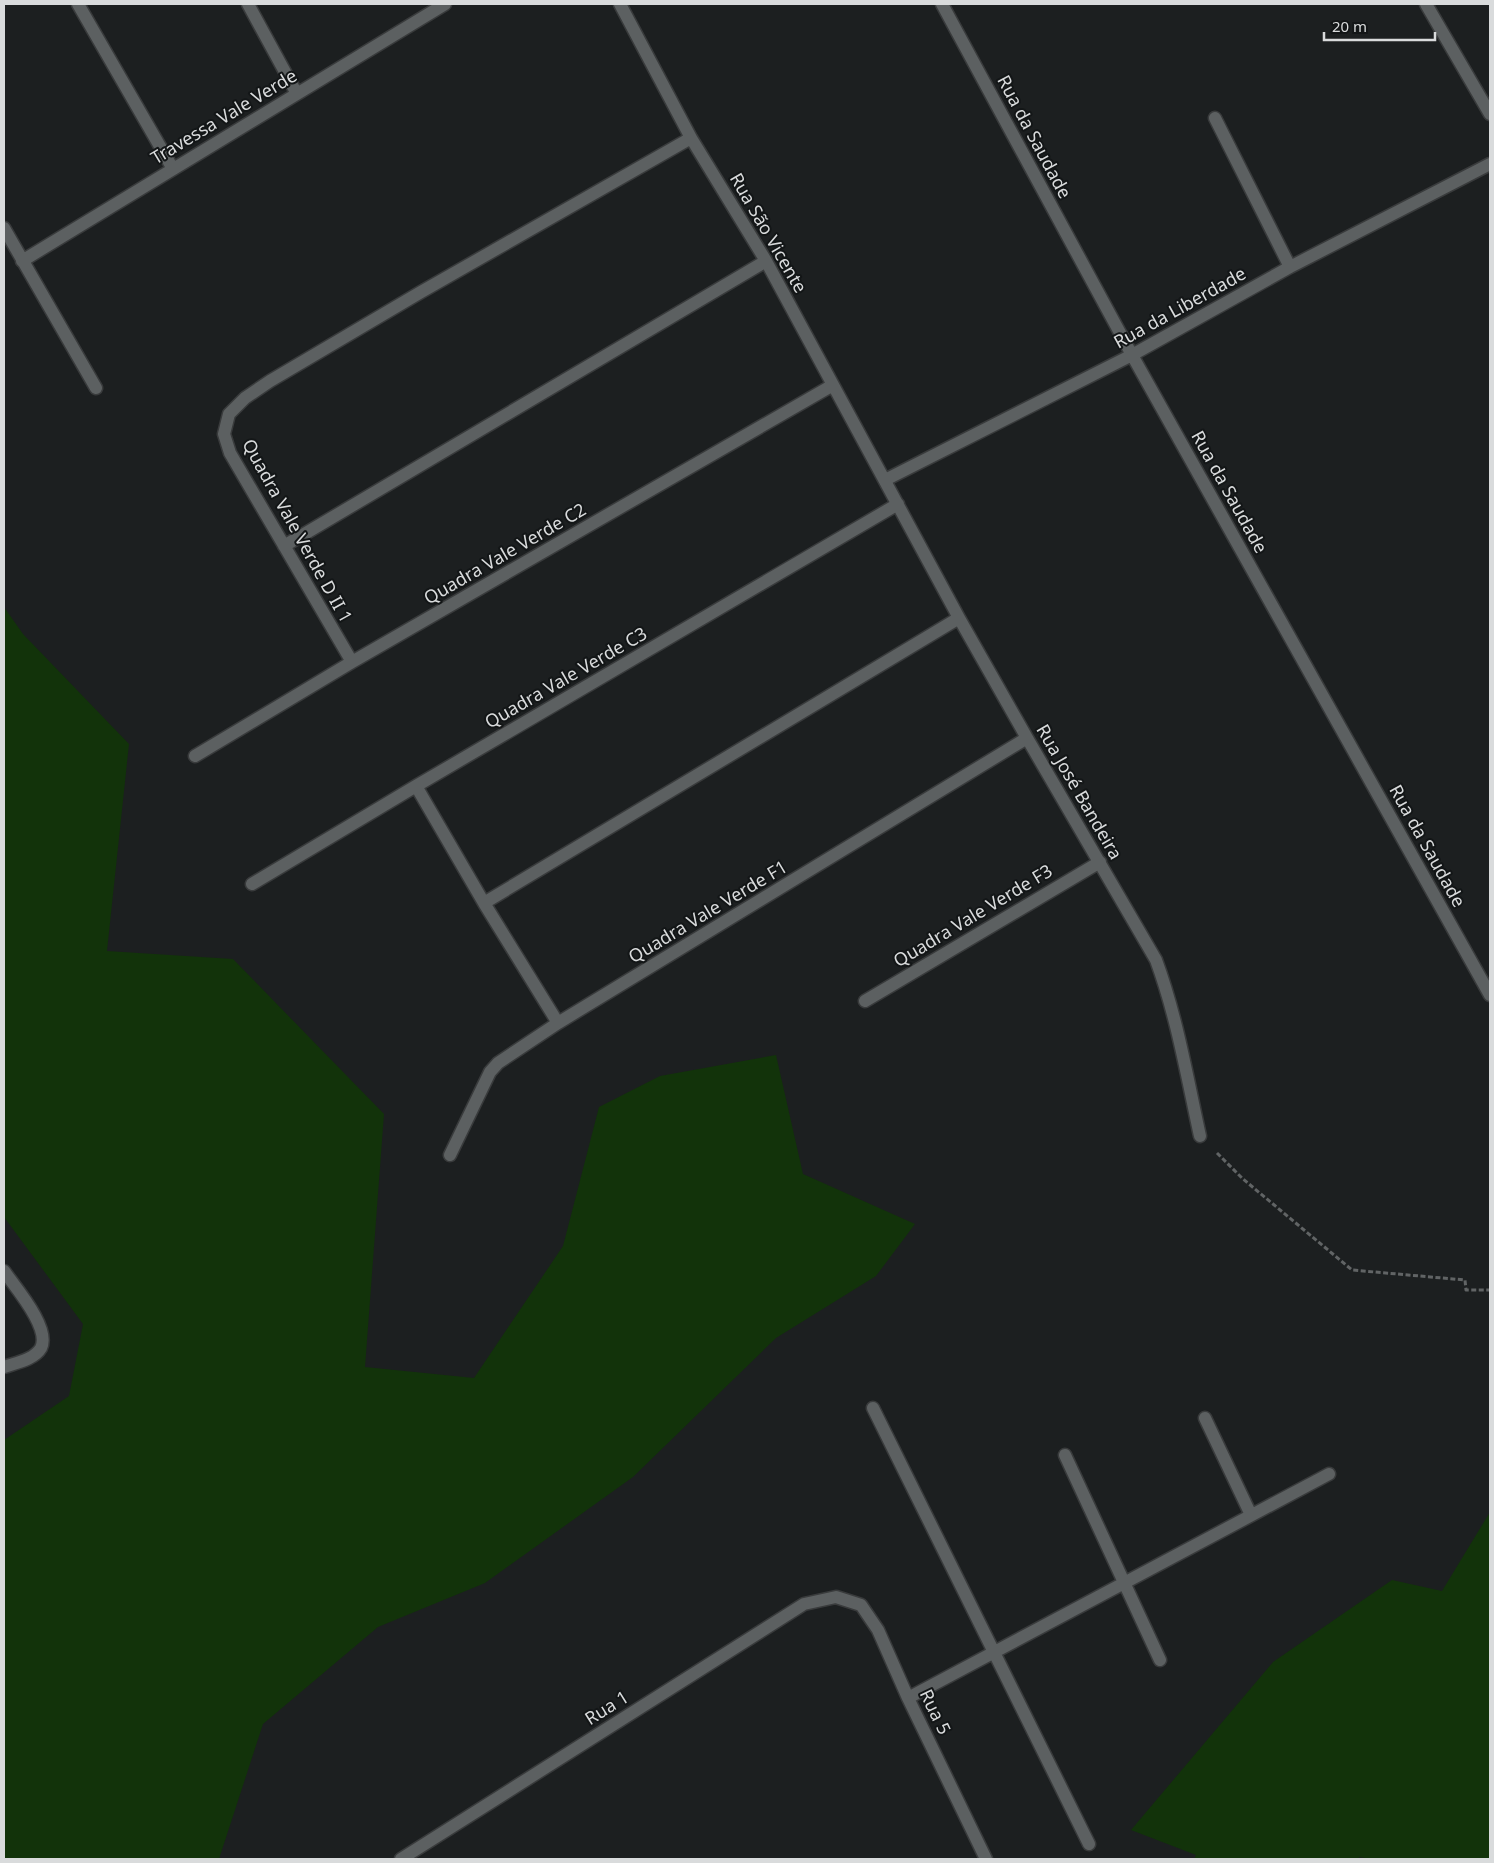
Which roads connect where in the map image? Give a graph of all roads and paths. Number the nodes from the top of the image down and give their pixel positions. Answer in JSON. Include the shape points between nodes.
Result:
{"nodes":[{"id":1,"x":78,"y":4,"type":"edge"},
{"id":2,"x":248,"y":4,"type":"edge"},
{"id":3,"x":445,"y":4,"type":"edge"},
{"id":4,"x":620,"y":4,"type":"edge"},
{"id":5,"x":942,"y":4,"type":"edge"},
{"id":6,"x":1426,"y":4,"type":"edge"},
{"id":7,"x":297,"y":94,"type":"junction"},
{"id":8,"x":1490,"y":114,"type":"edge"},
{"id":9,"x":1214,"y":118,"type":"dead end"},
{"id":10,"x":691,"y":138,"type":"junction"},
{"id":11,"x":1490,"y":164,"type":"edge"},
{"id":12,"x":173,"y":169,"type":"junction"},
{"id":13,"x":4,"y":228,"type":"edge"},
{"id":14,"x":22,"y":261,"type":"junction"},
{"id":15,"x":766,"y":261,"type":"junction"},
{"id":16,"x":1290,"y":267,"type":"junction"},
{"id":17,"x":1132,"y":355,"type":"junction"},
{"id":18,"x":833,"y":385,"type":"junction"},
{"id":19,"x":96,"y":388,"type":"dead end"},
{"id":20,"x":886,"y":480,"type":"junction"},
{"id":21,"x":898,"y":504,"type":"junction"},
{"id":22,"x":284,"y":546,"type":"junction"},
{"id":23,"x":959,"y":618,"type":"junction"},
{"id":24,"x":352,"y":662,"type":"junction"},
{"id":25,"x":1027,"y":738,"type":"junction"},
{"id":26,"x":196,"y":756,"type":"dead end"},
{"id":27,"x":416,"y":786,"type":"junction"},
{"id":28,"x":1100,"y":862,"type":"junction"},
{"id":29,"x":252,"y":884,"type":"dead end"},
{"id":30,"x":484,"y":904,"type":"junction"},
{"id":31,"x":1490,"y":995,"type":"edge"},
{"id":32,"x":865,"y":1001,"type":"dead end"},
{"id":33,"x":558,"y":1023,"type":"junction"},
{"id":34,"x":1200,"y":1136,"type":"joint"},
{"id":35,"x":450,"y":1156,"type":"dead end"},
{"id":36,"x":4,"y":1271,"type":"edge"},
{"id":37,"x":1490,"y":1290,"type":"edge"},
{"id":38,"x":4,"y":1367,"type":"edge"},
{"id":39,"x":873,"y":1408,"type":"dead end"},
{"id":40,"x":1205,"y":1418,"type":"dead end"},
{"id":41,"x":1065,"y":1455,"type":"dead end"},
{"id":42,"x":1329,"y":1474,"type":"dead end"},
{"id":43,"x":1251,"y":1515,"type":"junction"},
{"id":44,"x":1125,"y":1584,"type":"junction"},
{"id":45,"x":836,"y":1598,"type":"joint"},
{"id":46,"x":995,"y":1653,"type":"junction"},
{"id":47,"x":1160,"y":1660,"type":"dead end"},
{"id":48,"x":908,"y":1698,"type":"junction"},
{"id":49,"x":1089,"y":1844,"type":"dead end"},
{"id":50,"x":401,"y":1859,"type":"edge"},
{"id":51,"x":986,"y":1859,"type":"edge"}],
"edges":[{"from":1,"to":12,"type":"street"},
{"from":2,"to":7,"type":"street"},
{"from":3,"to":7,"type":"street","name":"Travessa Vale Verde"},
{"from":4,"to":10,"type":"street","name":"Rua São Vicente"},
{"from":5,"to":17,"type":"street","name":"Rua da Saudade"},
{"from":6,"to":8,"type":"street"},
{"from":7,"to":12,"type":"street","name":"Travessa Vale Verde"},
{"from":9,"to":16,"type":"street"},
{"from":10,"to":15,"type":"street","name":"Rua São Vicente"},
{"from":10,"to":22,"type":"street","name":"Quadra Vale Verde D II 1","via":[[270,381],[229,414],[224,434],[230,453]]},
{"from":11,"to":16,"type":"street","name":"Rua da Liberdade"},
{"from":12,"to":14,"type":"street","name":"Travessa Vale Verde"},
{"from":13,"to":14,"type":"street"},
{"from":14,"to":19,"type":"street"},
{"from":15,"to":18,"type":"street","name":"Rua São Vicente"},
{"from":15,"to":22,"type":"street"},
{"from":16,"to":17,"type":"street","name":"Rua da Liberdade"},
{"from":17,"to":20,"type":"street","name":"Rua da Liberdade"},
{"from":17,"to":31,"type":"street","name":"Rua da Saudade"},
{"from":18,"to":20,"type":"street","name":"Rua São Vicente"},
{"from":18,"to":24,"type":"street","name":"Quadra Vale Verde C2"},
{"from":20,"to":21,"type":"street","name":"Rua José Bandeira"},
{"from":21,"to":23,"type":"street","name":"Rua José Bandeira"},
{"from":21,"to":27,"type":"street","name":"Quadra Vale Verde C3"},
{"from":22,"to":24,"type":"street","name":"Quadra Vale Verde D II 1"},
{"from":23,"to":25,"type":"street","name":"Rua José Bandeira"},
{"from":23,"to":30,"type":"street"},
{"from":24,"to":26,"type":"street","name":"Quadra Vale Verde C2"},
{"from":25,"to":28,"type":"street","name":"Rua José Bandeira"},
{"from":25,"to":33,"type":"street","name":"Quadra Vale Verde F1"},
{"from":27,"to":29,"type":"street","name":"Quadra Vale Verde C3"},
{"from":27,"to":30,"type":"street"},
{"from":28,"to":32,"type":"street","name":"Quadra Vale Verde F3"},
{"from":28,"to":34,"type":"street","name":"Rua José Bandeira","via":[[1156,960],[1177,1028]]},
{"from":30,"to":33,"type":"street"},
{"from":33,"to":35,"type":"street","name":"Quadra Vale Verde F1","via":[[498,1063],[490,1072]]},
{"from":34,"to":37,"type":"path","via":[[1243,1179],[1352,1270],[1465,1280],[1466,1290]]},
{"from":36,"to":38,"type":"street","via":[[40,1324],[42,1336],[41,1347],[34,1355]]},
{"from":39,"to":46,"type":"street"},
{"from":40,"to":43,"type":"street"},
{"from":41,"to":44,"type":"street"},
{"from":42,"to":43,"type":"street"},
{"from":43,"to":44,"type":"street"},
{"from":44,"to":46,"type":"street"},
{"from":44,"to":47,"type":"street"},
{"from":45,"to":48,"type":"street","name":"Rua 5","via":[[861,1605],[878,1630]]},
{"from":45,"to":50,"type":"street","name":"Rua 1","via":[[804,1604]]},
{"from":46,"to":48,"type":"street"},
{"from":46,"to":49,"type":"street"},
{"from":48,"to":51,"type":"street","name":"Rua 5"}]}
